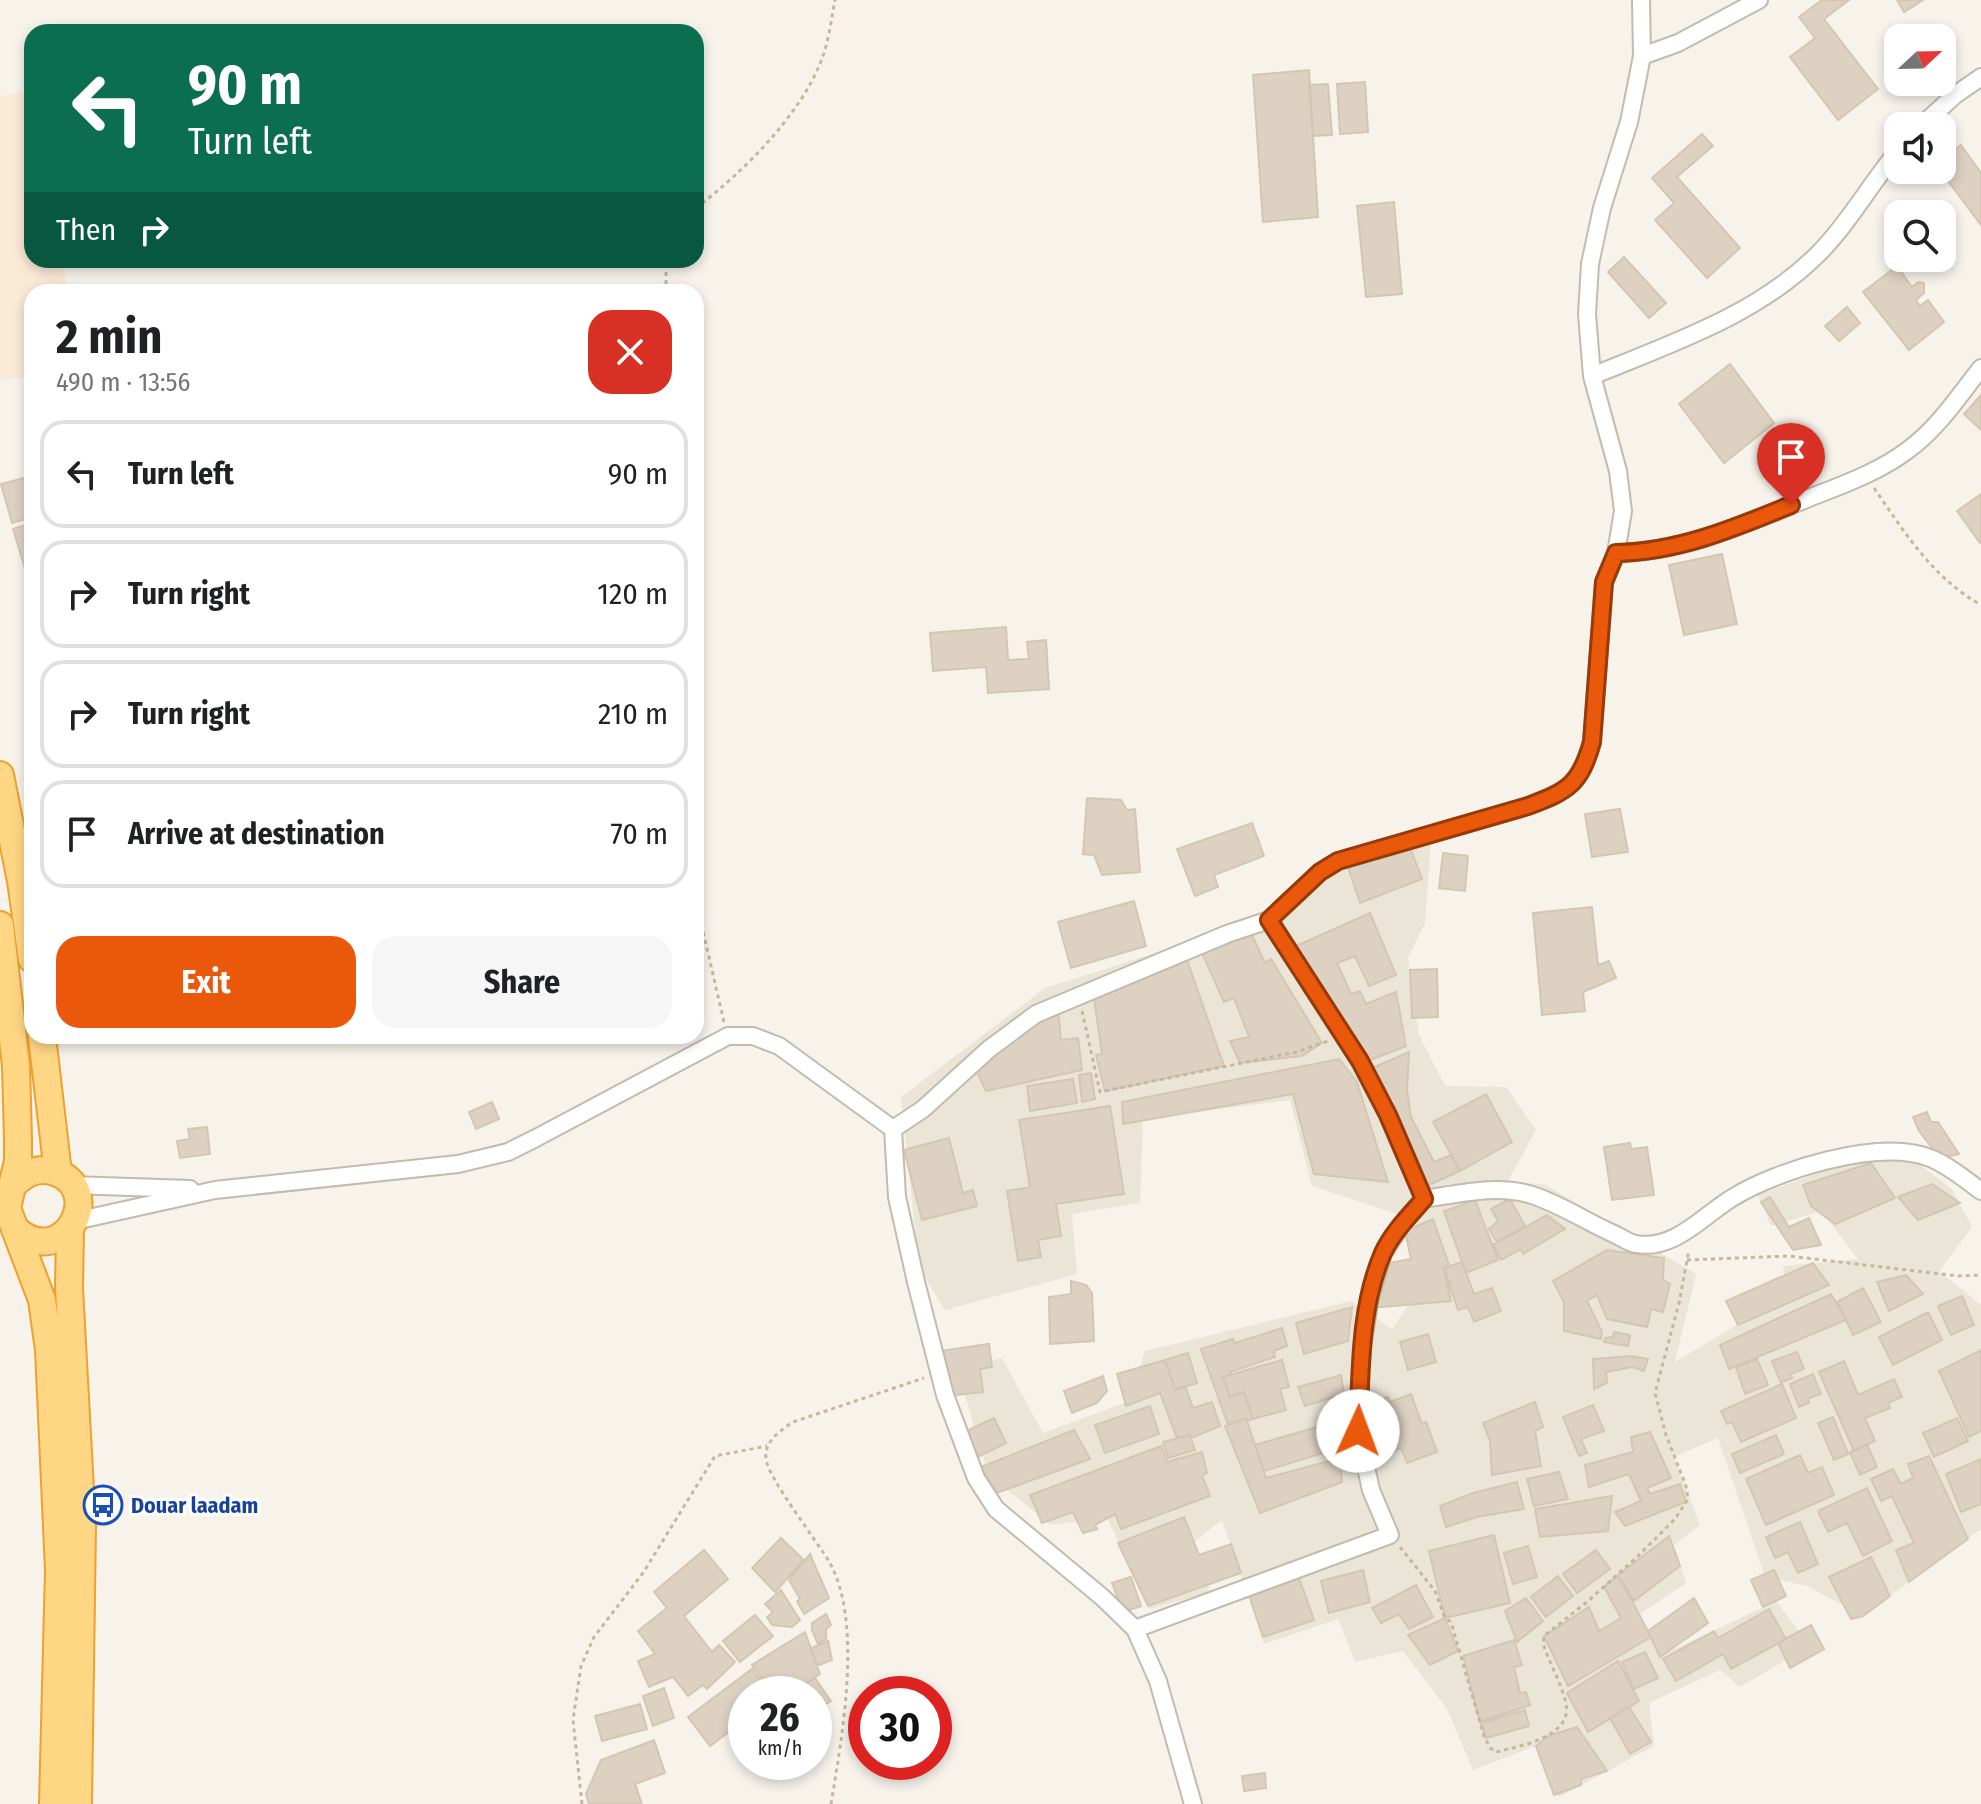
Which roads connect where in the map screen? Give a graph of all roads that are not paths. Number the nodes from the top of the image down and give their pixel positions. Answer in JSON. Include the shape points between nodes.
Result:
{"nodes":[{"id":1,"x":1641,"y":0,"type":"edge"},
{"id":2,"x":1759,"y":0,"type":"edge"},
{"id":3,"x":1642,"y":56,"type":"junction"},
{"id":4,"x":1981,"y":77,"type":"edge"},
{"id":5,"x":1936,"y":112,"type":"edge"},
{"id":6,"x":1884,"y":167,"type":"edge"},
{"id":7,"x":1981,"y":368,"type":"edge"},
{"id":8,"x":1592,"y":376,"type":"junction"},
{"id":9,"x":1616,"y":553,"type":"junction"},
{"id":10,"x":0,"y":775,"type":"edge"},
{"id":11,"x":24,"y":902,"type":"edge"},
{"id":12,"x":1269,"y":920,"type":"junction"},
{"id":13,"x":0,"y":925,"type":"edge"},
{"id":14,"x":43,"y":1044,"type":"edge"},
{"id":15,"x":893,"y":1129,"type":"junction"},
{"id":16,"x":65,"y":1179,"type":"junction"},
{"id":17,"x":13,"y":1185,"type":"junction"},
{"id":18,"x":215,"y":1190,"type":"junction"},
{"id":19,"x":1981,"y":1191,"type":"edge"},
{"id":20,"x":1424,"y":1199,"type":"junction"},
{"id":21,"x":72,"y":1225,"type":"junction"},
{"id":22,"x":16,"y":1230,"type":"junction"},
{"id":23,"x":1135,"y":1629,"type":"junction"},
{"id":24,"x":53,"y":1804,"type":"edge"},
{"id":25,"x":78,"y":1804,"type":"edge"},
{"id":26,"x":1193,"y":1804,"type":"edge"}],
"edges":[{"from":1,"to":3,"type":"street"},
{"from":2,"to":3,"type":"street"},
{"from":3,"to":8,"type":"street","via":[[1590,264]]},
{"from":4,"to":5,"type":"street"},
{"from":6,"to":8,"type":"street","via":[[1847,221],[1784,283],[1741,310]]},
{"from":7,"to":9,"type":"street","via":[[1936,427],[1907,452],[1865,475],[1701,540],[1647,553]]},
{"from":8,"to":9,"type":"street","via":[[1618,471],[1623,511]]},
{"from":9,"to":12,"type":"street","via":[[1604,582],[1592,742],[1575,781],[1558,795],[1528,806],[1338,861]]},
{"from":10,"to":11,"type":"highway"},
{"from":12,"to":15,"type":"street","via":[[1036,1014]]},
{"from":12,"to":20,"type":"street","via":[[1360,1061]]},
{"from":13,"to":17,"type":"highway","via":[[16,1066]]},
{"from":14,"to":16,"type":"highway"},
{"from":15,"to":18,"type":"street","via":[[779,1046],[753,1036],[728,1036],[508,1152],[458,1164]]},
{"from":15,"to":23,"type":"street","via":[[897,1197],[939,1373],[976,1478],[996,1509]]},
{"from":16,"to":17,"type":"highway","via":[[46,1169],[22,1176]]},
{"from":16,"to":18,"type":"street"},
{"from":16,"to":21,"type":"highway","via":[[78,1203]]},
{"from":17,"to":22,"type":"highway","via":[[7,1208]]},
{"from":18,"to":21,"type":"street"},
{"from":19,"to":20,"type":"street","via":[[1930,1158],[1891,1151],[1803,1168],[1754,1185],[1693,1227],[1663,1242],[1636,1244],[1533,1195],[1504,1189]]},
{"from":20,"to":23,"type":"street","via":[[1383,1253],[1362,1347],[1358,1431],[1371,1490],[1390,1535]]},
{"from":21,"to":22,"type":"highway","via":[[62,1236],[43,1241]]},
{"from":21,"to":25,"type":"highway","via":[[69,1288],[82,1526]]},
{"from":22,"to":24,"type":"highway","via":[[42,1300],[49,1350],[59,1570]]},
{"from":23,"to":26,"type":"street","via":[[1158,1681]]}]}
